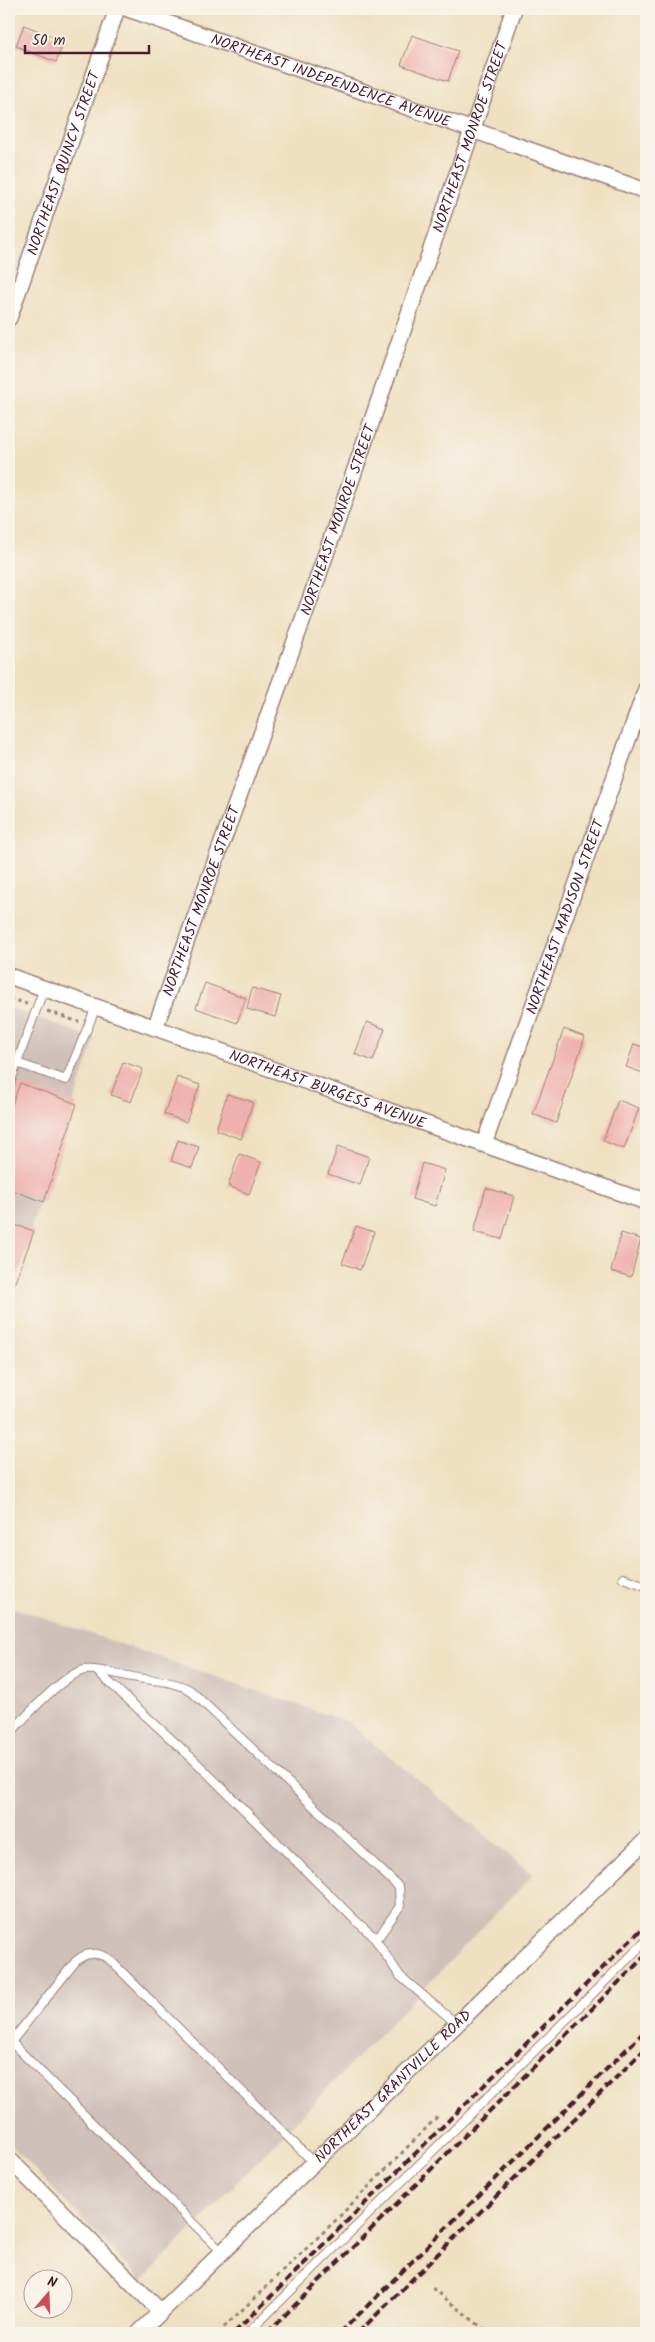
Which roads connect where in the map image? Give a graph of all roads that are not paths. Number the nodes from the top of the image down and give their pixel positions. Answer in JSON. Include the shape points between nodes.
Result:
{"nodes":[{"id":1,"x":117,"y":9,"type":"edge"},
{"id":2,"x":128,"y":9,"type":"edge"},
{"id":3,"x":514,"y":9,"type":"edge"},
{"id":4,"x":471,"y":130,"type":"junction"},
{"id":5,"x":646,"y":191,"type":"edge"},
{"id":6,"x":9,"y":318,"type":"edge"},
{"id":7,"x":646,"y":689,"type":"edge"},
{"id":8,"x":9,"y":976,"type":"edge"},
{"id":9,"x":44,"y":988,"type":"junction"},
{"id":10,"x":96,"y":1007,"type":"junction"},
{"id":11,"x":155,"y":1028,"type":"junction"},
{"id":12,"x":17,"y":1063,"type":"junction"},
{"id":13,"x":9,"y":1086,"type":"edge"},
{"id":14,"x":484,"y":1144,"type":"junction"},
{"id":15,"x":646,"y":1202,"type":"edge"},
{"id":16,"x":623,"y":1578,"type":"dead end"},
{"id":17,"x":646,"y":1586,"type":"edge"},
{"id":18,"x":96,"y":1671,"type":"junction"},
{"id":19,"x":9,"y":1734,"type":"edge"},
{"id":20,"x":646,"y":1840,"type":"edge"},
{"id":21,"x":373,"y":1936,"type":"junction"},
{"id":22,"x":646,"y":1941,"type":"edge"},
{"id":23,"x":458,"y":2025,"type":"junction"},
{"id":24,"x":9,"y":2159,"type":"edge"},
{"id":25,"x":315,"y":2164,"type":"junction"},
{"id":26,"x":223,"y":2253,"type":"junction"},
{"id":27,"x":161,"y":2312,"type":"junction"},
{"id":28,"x":139,"y":2333,"type":"edge"},
{"id":29,"x":248,"y":2333,"type":"edge"}],
"edges":[{"from":1,"to":6,"type":"street","name":"NORTHEAST QUINCY STREET"},
{"from":2,"to":4,"type":"street","name":"NORTHEAST INDEPENDENCE AVENUE"},
{"from":3,"to":4,"type":"street","name":"NORTHEAST MONROE STREET"},
{"from":4,"to":5,"type":"street","name":"NORTHEAST INDEPENDENCE AVENUE"},
{"from":4,"to":11,"type":"street","name":"NORTHEAST MONROE STREET","via":[[311,597]]},
{"from":7,"to":14,"type":"street","name":"NORTHEAST MADISON STREET"},
{"from":8,"to":9,"type":"street","name":"NORTHEAST BURGESS AVENUE"},
{"from":9,"to":10,"type":"street","name":"NORTHEAST BURGESS AVENUE"},
{"from":9,"to":12,"type":"lane"},
{"from":10,"to":11,"type":"street","name":"NORTHEAST BURGESS AVENUE"},
{"from":10,"to":12,"type":"lane","via":[[66,1080]]},
{"from":11,"to":14,"type":"street","name":"NORTHEAST BURGESS AVENUE"},
{"from":12,"to":13,"type":"lane"},
{"from":14,"to":15,"type":"street","name":"NORTHEAST BURGESS AVENUE"},
{"from":16,"to":17,"type":"lane"},
{"from":18,"to":19,"type":"lane","via":[[85,1670],[68,1676]]},
{"from":18,"to":21,"type":"lane","via":[[194,1760]]},
{"from":18,"to":21,"type":"lane","via":[[178,1683],[190,1690],[348,1838],[399,1887],[400,1906],[380,1935]]},
{"from":20,"to":23,"type":"street","name":"NORTHEAST GRANTVILLE ROAD"},
{"from":21,"to":23,"type":"lane","via":[[400,1976]]},
{"from":22,"to":29,"type":"lane"},
{"from":23,"to":25,"type":"street","name":"NORTHEAST GRANTVILLE ROAD"},
{"from":24,"to":27,"type":"street"},
{"from":25,"to":26,"type":"street","name":"NORTHEAST GRANTVILLE ROAD"},
{"from":25,"to":26,"type":"lane","via":[[108,1958],[89,1954],[76,1961],[11,2042]]},
{"from":26,"to":27,"type":"street","name":"NORTHEAST GRANTVILLE ROAD"},
{"from":27,"to":28,"type":"street","name":"NORTHEAST GRANTVILLE ROAD"}]}
